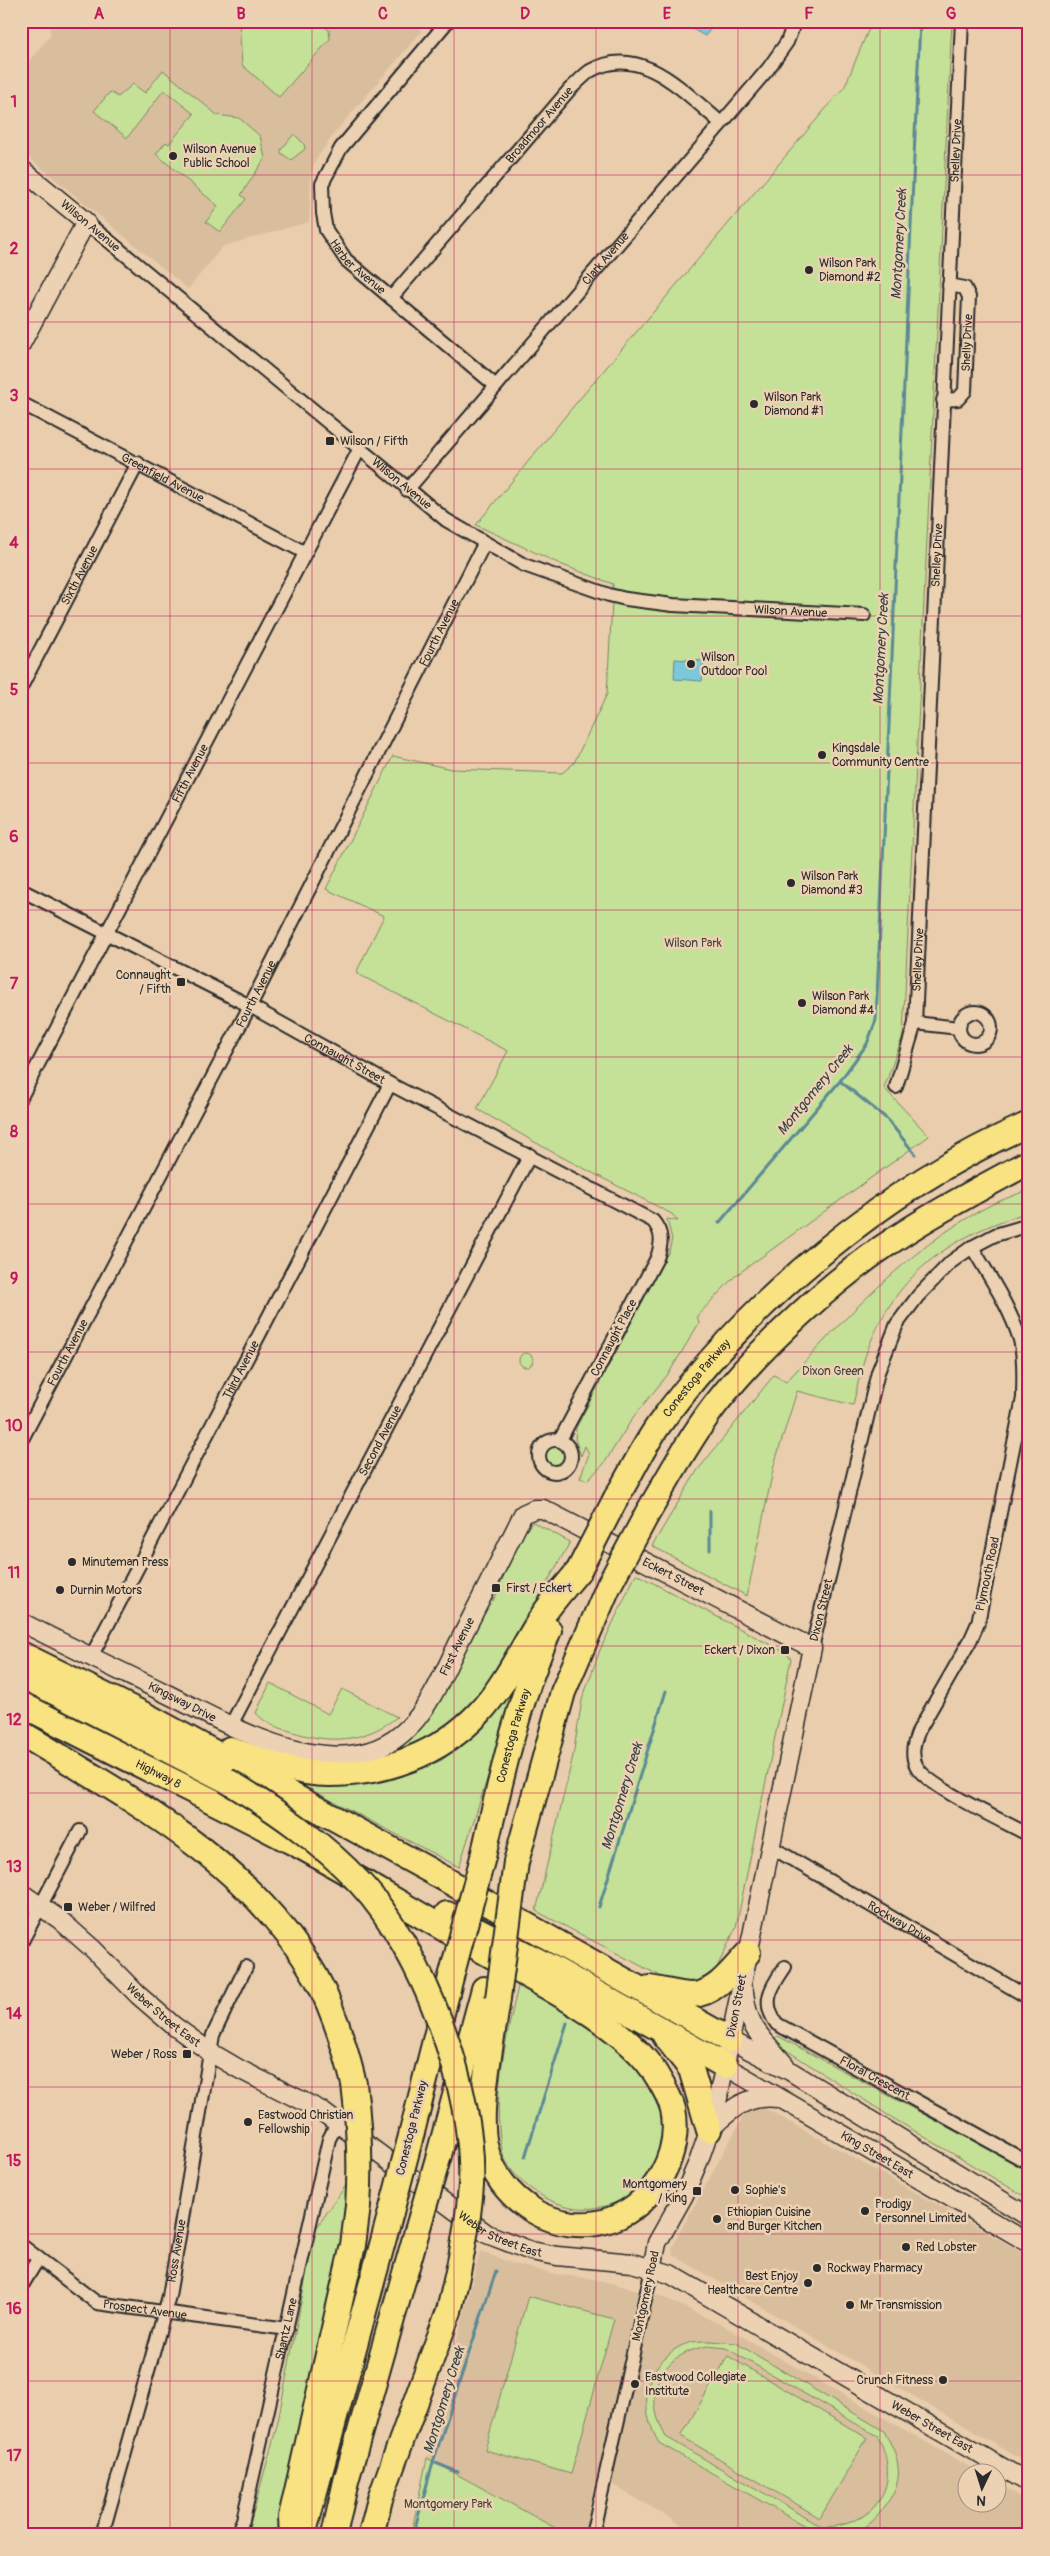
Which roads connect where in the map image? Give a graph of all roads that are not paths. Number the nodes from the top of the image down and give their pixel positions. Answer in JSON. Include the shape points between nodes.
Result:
{"nodes":[{"id":1,"x":795,"y":21,"type":"edge"},
{"id":2,"x":962,"y":21,"type":"edge"},
{"id":3,"x":440,"y":24,"type":"edge"},
{"id":4,"x":720,"y":123,"type":"junction"},
{"id":5,"x":21,"y":169,"type":"edge"},
{"id":6,"x":86,"y":222,"type":"junction"},
{"id":7,"x":949,"y":285,"type":"junction"},
{"id":8,"x":391,"y":298,"type":"junction"},
{"id":9,"x":21,"y":344,"type":"edge"},
{"id":10,"x":496,"y":386,"type":"junction"},
{"id":11,"x":944,"y":400,"type":"junction"},
{"id":12,"x":21,"y":404,"type":"edge"},
{"id":13,"x":359,"y":450,"type":"junction"},
{"id":14,"x":138,"y":463,"type":"junction"},
{"id":15,"x":407,"y":490,"type":"junction"},
{"id":16,"x":484,"y":544,"type":"junction"},
{"id":17,"x":304,"y":552,"type":"junction"},
{"id":18,"x":864,"y":615,"type":"dead end"},
{"id":19,"x":21,"y":687,"type":"edge"},
{"id":20,"x":21,"y":890,"type":"edge"},
{"id":21,"x":107,"y":934,"type":"junction"},
{"id":22,"x":250,"y":1006,"type":"junction"},
{"id":23,"x":915,"y":1023,"type":"junction"},
{"id":24,"x":959,"y":1028,"type":"dead end"},
{"id":25,"x":390,"y":1084,"type":"junction"},
{"id":26,"x":896,"y":1087,"type":"dead end"},
{"id":27,"x":21,"y":1097,"type":"edge"},
{"id":28,"x":1029,"y":1124,"type":"edge"},
{"id":29,"x":530,"y":1155,"type":"junction"},
{"id":30,"x":1029,"y":1162,"type":"edge"},
{"id":31,"x":1029,"y":1225,"type":"edge"},
{"id":32,"x":660,"y":1234,"type":"joint"},
{"id":33,"x":972,"y":1247,"type":"junction"},
{"id":34,"x":560,"y":1440,"type":"dead end"},
{"id":35,"x":21,"y":1442,"type":"edge"},
{"id":36,"x":534,"y":1509,"type":"joint"},
{"id":37,"x":578,"y":1570,"type":"junction"},
{"id":38,"x":21,"y":1622,"type":"edge"},
{"id":39,"x":812,"y":1648,"type":"junction"},
{"id":40,"x":21,"y":1654,"type":"edge"},
{"id":41,"x":90,"y":1657,"type":"junction"},
{"id":42,"x":21,"y":1675,"type":"edge"},
{"id":43,"x":21,"y":1704,"type":"edge"},
{"id":44,"x":152,"y":1718,"type":"junction"},
{"id":45,"x":231,"y":1725,"type":"junction"},
{"id":46,"x":21,"y":1733,"type":"edge"},
{"id":47,"x":352,"y":1756,"type":"joint"},
{"id":48,"x":80,"y":1831,"type":"dead end"},
{"id":49,"x":1029,"y":1835,"type":"edge"},
{"id":50,"x":296,"y":1844,"type":"junction"},
{"id":51,"x":771,"y":1847,"type":"junction"},
{"id":52,"x":21,"y":1893,"type":"edge"},
{"id":53,"x":40,"y":1906,"type":"junction"},
{"id":54,"x":21,"y":1943,"type":"edge"},
{"id":55,"x":748,"y":1953,"type":"junction"},
{"id":56,"x":246,"y":1967,"type":"dead end"},
{"id":57,"x":785,"y":1967,"type":"dead end"},
{"id":58,"x":742,"y":1978,"type":"junction"},
{"id":59,"x":630,"y":1984,"type":"junction"},
{"id":60,"x":491,"y":1993,"type":"junction"},
{"id":61,"x":1029,"y":1998,"type":"edge"},
{"id":62,"x":657,"y":2027,"type":"junction"},
{"id":63,"x":730,"y":2040,"type":"junction"},
{"id":64,"x":210,"y":2052,"type":"junction"},
{"id":65,"x":725,"y":2066,"type":"junction"},
{"id":66,"x":790,"y":2071,"type":"junction"},
{"id":67,"x":781,"y":2098,"type":"junction"},
{"id":68,"x":338,"y":2122,"type":"junction"},
{"id":69,"x":710,"y":2130,"type":"junction"},
{"id":70,"x":1029,"y":2163,"type":"edge"},
{"id":71,"x":1029,"y":2217,"type":"edge"},
{"id":72,"x":1029,"y":2243,"type":"edge"},
{"id":73,"x":21,"y":2245,"type":"edge"},
{"id":74,"x":38,"y":2259,"type":"junction"},
{"id":75,"x":652,"y":2268,"type":"junction"},
{"id":76,"x":21,"y":2287,"type":"edge"},
{"id":77,"x":164,"y":2313,"type":"junction"},
{"id":78,"x":287,"y":2329,"type":"junction"},
{"id":79,"x":1029,"y":2483,"type":"edge"},
{"id":80,"x":102,"y":2535,"type":"edge"},
{"id":81,"x":232,"y":2535,"type":"edge"},
{"id":82,"x":292,"y":2535,"type":"edge"},
{"id":83,"x":303,"y":2535,"type":"edge"},
{"id":84,"x":334,"y":2535,"type":"edge"},
{"id":85,"x":370,"y":2535,"type":"edge"},
{"id":86,"x":592,"y":2535,"type":"edge"}],
"edges":[{"from":1,"to":4,"type":"street","name":"Clark Avenue","via":[[787,42],[768,69]]},
{"from":2,"to":7,"type":"street","name":"Shelley Drive"},
{"from":3,"to":8,"type":"street","name":"Harber Avenue","via":[[341,148],[322,184],[326,230],[346,260]]},
{"from":4,"to":8,"type":"street","name":"Broadmoor Avenue","via":[[664,75],[648,67],[630,62],[609,64],[590,72],[570,89]]},
{"from":4,"to":10,"type":"street","name":"Clark Avenue"},
{"from":5,"to":6,"type":"main road","name":"Wilson Avenue"},
{"from":6,"to":9,"type":"main road"},
{"from":6,"to":13,"type":"street","name":"Wilson Avenue"},
{"from":7,"to":11,"type":"street","name":"Shelley Drive"},
{"from":7,"to":11,"type":"street","name":"Shelly Drive","via":[[965,288],[969,297],[965,391],[958,399]]},
{"from":8,"to":10,"type":"street","name":"Harber Avenue"},
{"from":10,"to":15,"type":"street","name":"Clark Avenue"},
{"from":11,"to":23,"type":"street","name":"Shelley Drive"},
{"from":12,"to":14,"type":"street","name":"Greenfield Avenue"},
{"from":13,"to":15,"type":"street","name":"Wilson Avenue"},
{"from":13,"to":17,"type":"street","name":"Fifth Avenue"},
{"from":14,"to":17,"type":"street","name":"Greenfield Avenue"},
{"from":14,"to":19,"type":"street","name":"Sixth Avenue"},
{"from":15,"to":16,"type":"street","name":"Wilson Avenue"},
{"from":16,"to":18,"type":"street","name":"Wilson Avenue","via":[[546,574],[626,599],[673,605]]},
{"from":16,"to":22,"type":"street","name":"Fourth Avenue"},
{"from":17,"to":21,"type":"street","name":"Fifth Avenue"},
{"from":20,"to":21,"type":"street","name":"Connaught Street"},
{"from":21,"to":22,"type":"street","name":"Connaught Street"},
{"from":21,"to":27,"type":"street","name":"Fifth Avenue"},
{"from":22,"to":25,"type":"street","name":"Connaught Street"},
{"from":22,"to":35,"type":"street","name":"Fourth Avenue"},
{"from":23,"to":24,"type":"street"},
{"from":23,"to":26,"type":"street","name":"Shelley Drive"},
{"from":25,"to":29,"type":"street","name":"Connaught Street"},
{"from":25,"to":41,"type":"street","name":"Third Avenue"},
{"from":28,"to":37,"type":"highway","name":"Conestoga Parkway","bridge":true,"via":[[948,1166],[883,1207],[816,1258],[754,1314],[696,1377],[657,1428]]},
{"from":29,"to":32,"type":"street","name":"Connaught Street","via":[[653,1221]]},
{"from":29,"to":45,"type":"street","name":"Second Avenue"},
{"from":30,"to":60,"type":"highway","bridge":true,"via":[[896,1238],[822,1295],[764,1351],[715,1405],[686,1447],[609,1585],[563,1692],[516,1862]]},
{"from":31,"to":33,"type":"street","name":"Dixon Street","via":[[995,1235]]},
{"from":32,"to":34,"type":"street","name":"Connaught Place","via":[[661,1248],[657,1258]]},
{"from":33,"to":39,"type":"street","name":"Dixon Street","via":[[951,1262],[918,1296],[897,1324],[878,1372]]},
{"from":33,"to":49,"type":"street","name":"Plymouth Road","via":[[999,1294],[1020,1341],[1023,1398],[978,1623],[918,1730],[914,1756],[922,1776]]},
{"from":36,"to":39,"type":"main road","name":"Eckert Street","via":[[543,1509]]},
{"from":36,"to":47,"type":"main road","name":"First Avenue","via":[[523,1514],[434,1692],[410,1726],[391,1742]]},
{"from":37,"to":44,"type":"highway","via":[[544,1614],[497,1690],[479,1712],[457,1733],[411,1759],[384,1768],[354,1772],[328,1774],[292,1769],[248,1756]]},
{"from":37,"to":83,"type":"highway","name":"Conestoga Parkway","bridge":true,"via":[[528,1677],[508,1744],[483,1856],[412,2132]]},
{"from":38,"to":41,"type":"main road","name":"Kingsway Drive"},
{"from":39,"to":51,"type":"main road","name":"Dixon Street"},
{"from":40,"to":44,"type":"highway"},
{"from":41,"to":45,"type":"main road","name":"Kingsway Drive"},
{"from":42,"to":85,"type":"highway","bridge":true,"via":[[226,1780],[272,1808],[321,1846],[361,1884],[393,1926],[426,1986],[450,2051],[466,2113],[471,2183],[465,2246],[449,2311],[380,2499]]},
{"from":43,"to":50,"type":"highway","name":"Highway 8"},
{"from":44,"to":59,"type":"highway"},
{"from":45,"to":47,"type":"main road","name":"Kingsway Drive","via":[[278,1746],[314,1754]]},
{"from":46,"to":82,"type":"highway","bridge":true,"via":[[184,1835],[227,1869],[288,1936],[316,1977],[347,2054],[359,2128],[358,2206],[353,2245],[291,2516]]},
{"from":48,"to":53,"type":"street"},
{"from":50,"to":60,"type":"highway","via":[[555,1993],[638,2050],[666,2092],[673,2109],[674,2128],[664,2173],[654,2187],[626,2212],[594,2223],[552,2220],[516,2200],[490,2163],[483,2120]]},
{"from":50,"to":62,"type":"highway","via":[[483,1931]]},
{"from":51,"to":55,"type":"main road","name":"Dixon Street"},
{"from":51,"to":61,"type":"street","name":"Rockway Drive"},
{"from":52,"to":53,"type":"main road","name":"Weber Street East"},
{"from":53,"to":54,"type":"street"},
{"from":53,"to":64,"type":"main road","name":"Weber Street East","via":[[93,1949],[174,2026]]},
{"from":55,"to":58,"type":"main road","name":"Dixon Street"},
{"from":55,"to":59,"type":"highway","via":[[723,1981],[703,1993],[692,1995]]},
{"from":56,"to":64,"type":"street","name":"Ross Avenue","via":[[213,2035]]},
{"from":57,"to":70,"type":"street","name":"Floral Crescent","via":[[770,1990],[771,2017],[776,2024]]},
{"from":58,"to":63,"type":"main road","name":"Dixon Street"},
{"from":58,"to":66,"type":"main road","via":[[746,2014],[752,2027]]},
{"from":59,"to":63,"type":"highway"},
{"from":60,"to":84,"type":"highway","bridge":true,"via":[[439,2155],[346,2481]]},
{"from":62,"to":65,"type":"highway"},
{"from":62,"to":69,"type":"highway","via":[[691,2069]]},
{"from":63,"to":65,"type":"main road","name":"Dixon Street"},
{"from":63,"to":66,"type":"main road","name":"King Street East"},
{"from":64,"to":68,"type":"main road","name":"Weber Street East"},
{"from":64,"to":77,"type":"street","name":"Ross Avenue"},
{"from":65,"to":67,"type":"main road","name":"King Street East"},
{"from":65,"to":69,"type":"main road","name":"Montgomery Road"},
{"from":66,"to":71,"type":"main road","name":"King Street East"},
{"from":67,"to":69,"type":"main road","via":[[762,2096],[743,2103]]},
{"from":67,"to":72,"type":"main road","name":"King Street East"},
{"from":68,"to":75,"type":"main road","name":"Weber Street East","via":[[487,2234],[557,2256]]},
{"from":68,"to":78,"type":"street","name":"Shantz Lane","via":[[329,2139]]},
{"from":69,"to":75,"type":"main road","name":"Montgomery Road","via":[[684,2195],[657,2243]]},
{"from":73,"to":74,"type":"street","name":"Prospect Avenue"},
{"from":74,"to":76,"type":"street"},
{"from":74,"to":77,"type":"street","name":"Prospect Avenue","via":[[97,2303]]},
{"from":75,"to":79,"type":"main road","name":"Weber Street East","via":[[670,2274]]},
{"from":75,"to":86,"type":"street","name":"Montgomery Road"},
{"from":77,"to":78,"type":"street","name":"Prospect Avenue"},
{"from":77,"to":80,"type":"street","name":"Ross Avenue"},
{"from":78,"to":81,"type":"street","name":"Shantz Lane","via":[[243,2520],[240,2529]]}]}
